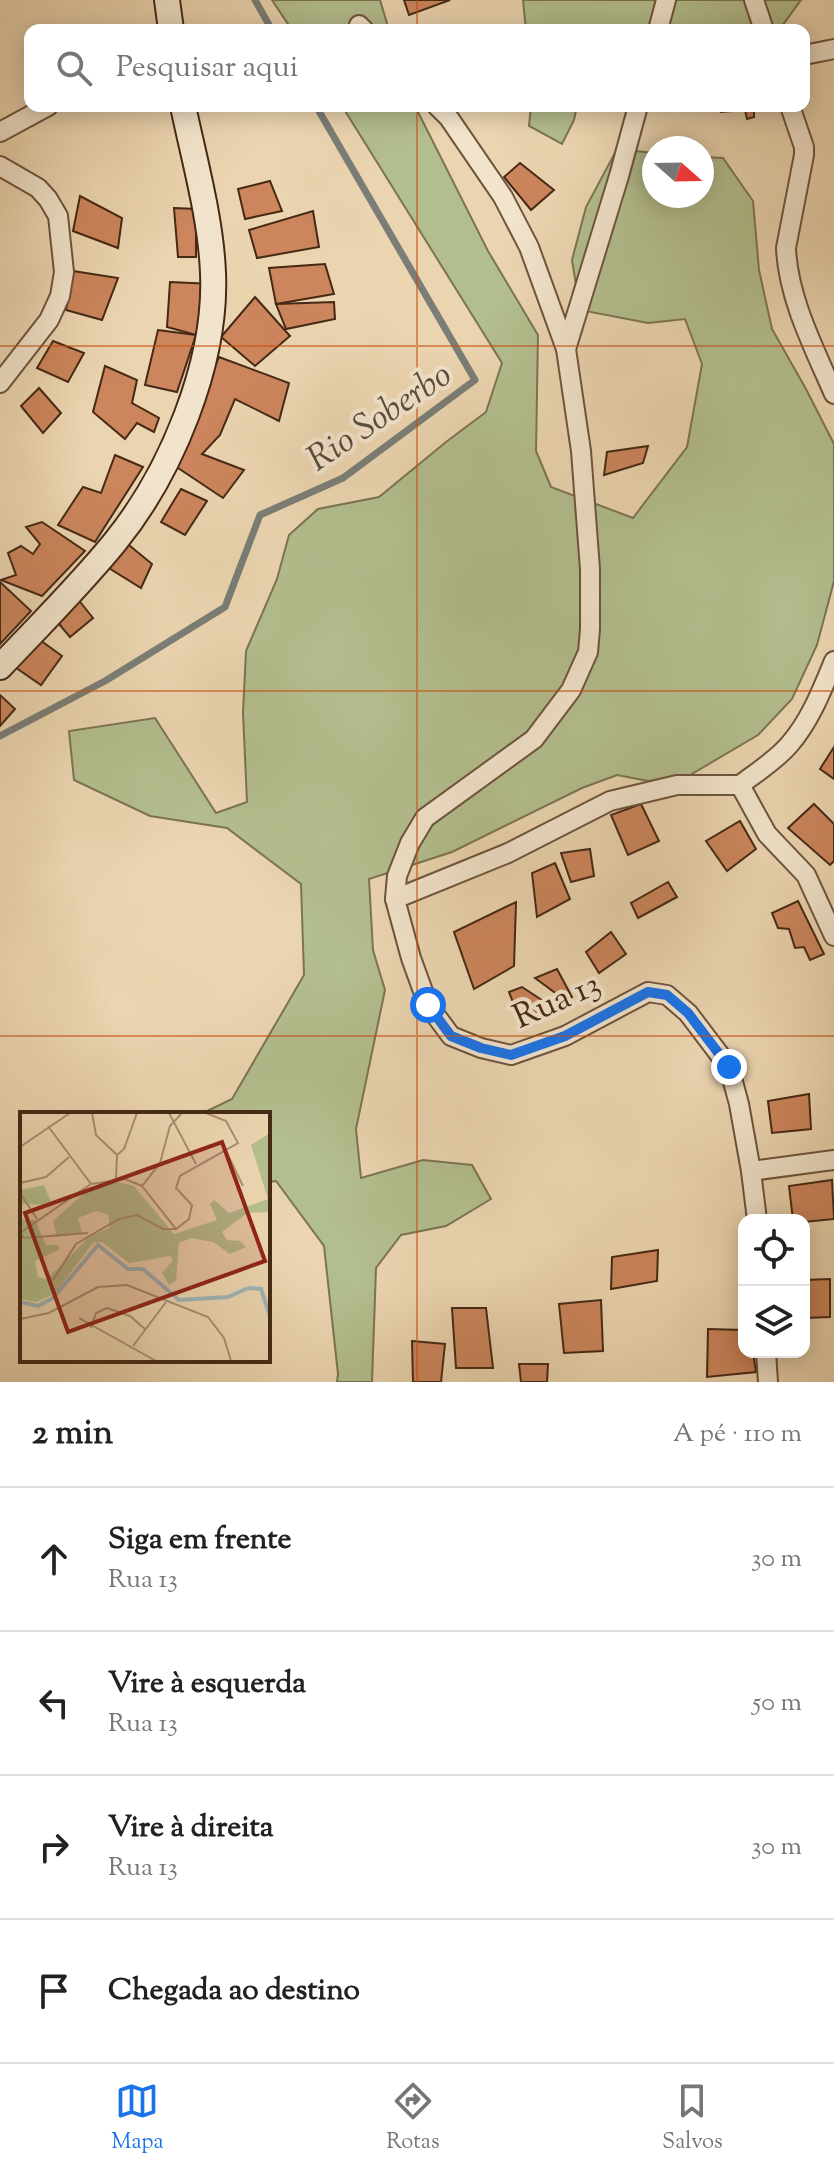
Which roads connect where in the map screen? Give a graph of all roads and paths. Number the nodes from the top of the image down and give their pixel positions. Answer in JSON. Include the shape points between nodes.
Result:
{"nodes":[{"id":1,"x":167,"y":0,"type":"edge"},
{"id":2,"x":666,"y":0,"type":"edge"},
{"id":3,"x":754,"y":0,"type":"edge"},
{"id":4,"x":170,"y":24,"type":"edge"},
{"id":5,"x":660,"y":24,"type":"edge"},
{"id":6,"x":762,"y":24,"type":"edge"},
{"id":7,"x":834,"y":49,"type":"edge"},
{"id":8,"x":810,"y":54,"type":"edge"},
{"id":9,"x":37,"y":112,"type":"edge"},
{"id":10,"x":184,"y":112,"type":"edge"},
{"id":11,"x":443,"y":112,"type":"edge"},
{"id":12,"x":636,"y":112,"type":"edge"},
{"id":13,"x":792,"y":112,"type":"edge"},
{"id":14,"x":0,"y":132,"type":"edge"},
{"id":15,"x":0,"y":166,"type":"edge"},
{"id":16,"x":566,"y":349,"type":"junction"},
{"id":17,"x":0,"y":383,"type":"edge"},
{"id":18,"x":834,"y":394,"type":"edge"},
{"id":19,"x":834,"y":661,"type":"edge"},
{"id":20,"x":0,"y":667,"type":"edge"},
{"id":21,"x":740,"y":785,"type":"junction"},
{"id":22,"x":395,"y":899,"type":"junction"},
{"id":23,"x":834,"y":936,"type":"edge"},
{"id":24,"x":834,"y":1160,"type":"edge"},
{"id":25,"x":751,"y":1171,"type":"junction"},
{"id":26,"x":756,"y":1214,"type":"edge"},
{"id":27,"x":766,"y":1358,"type":"edge"},
{"id":28,"x":768,"y":1382,"type":"edge"}],
"edges":[{"from":1,"to":4,"type":"main road"},
{"from":2,"to":5,"type":"street"},
{"from":3,"to":6,"type":"street"},
{"from":7,"to":8,"type":"street"},
{"from":9,"to":14,"type":"street"},
{"from":10,"to":20,"type":"main road","via":[[213,273],[211,323],[201,371],[161,473],[116,541]]},
{"from":11,"to":16,"type":"street","via":[[503,197],[529,247]]},
{"from":12,"to":16,"type":"street"},
{"from":13,"to":18,"type":"street","via":[[804,155],[787,264]]},
{"from":15,"to":17,"type":"street","via":[[48,199],[58,216],[64,272],[49,320]]},
{"from":16,"to":22,"type":"street","via":[[585,495],[588,652],[571,690],[534,739],[425,818],[401,865]]},
{"from":19,"to":21,"type":"street","via":[[819,699],[790,743]]},
{"from":21,"to":22,"type":"street","via":[[677,785],[610,801],[508,853]]},
{"from":21,"to":23,"type":"street","via":[[767,834],[806,875]]},
{"from":22,"to":25,"type":"street","name":"Rua 13","via":[[428,1005],[451,1036],[481,1048],[511,1055],[565,1036],[648,992],[667,995],[688,1013],[729,1067]]},
{"from":24,"to":25,"type":"street"},
{"from":25,"to":26,"type":"street","name":"Rua 13"},
{"from":27,"to":28,"type":"street"}]}
